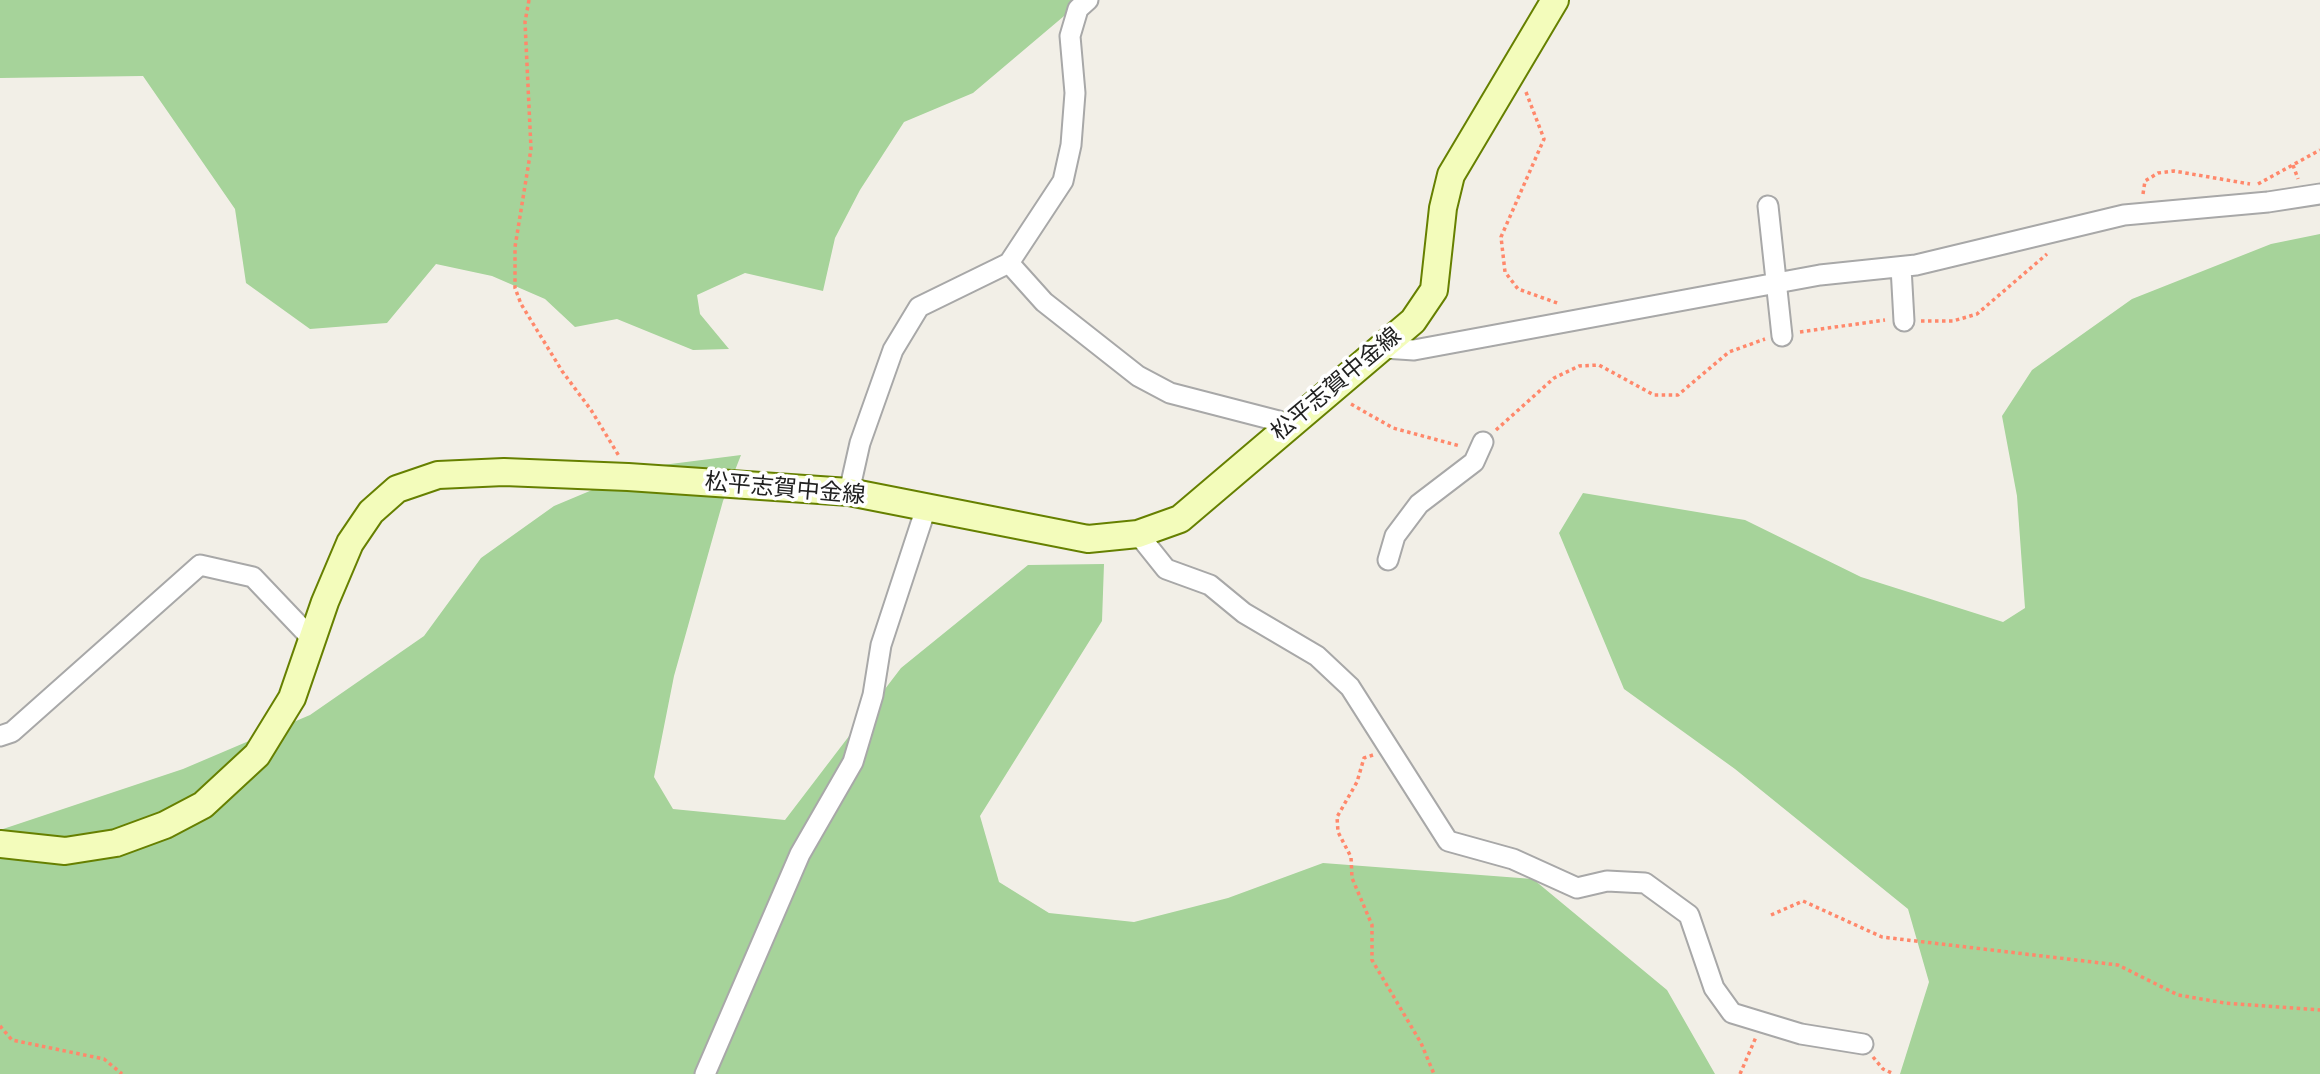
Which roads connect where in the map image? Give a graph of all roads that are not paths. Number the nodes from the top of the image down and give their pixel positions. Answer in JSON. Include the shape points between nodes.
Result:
{"nodes":[{"id":1,"x":1088,"y":0,"type":"edge"},
{"id":2,"x":1555,"y":0,"type":"edge"},
{"id":3,"x":2320,"y":194,"type":"edge"},
{"id":4,"x":1768,"y":206,"type":"dead end"},
{"id":5,"x":1009,"y":263,"type":"junction"},
{"id":6,"x":1901,"y":267,"type":"junction"},
{"id":7,"x":1775,"y":283,"type":"junction"},
{"id":8,"x":1904,"y":321,"type":"road end"},
{"id":9,"x":1782,"y":336,"type":"road end"},
{"id":10,"x":1384,"y":348,"type":"junction"},
{"id":11,"x":1290,"y":424,"type":"junction"},
{"id":12,"x":1483,"y":442,"type":"road end"},
{"id":13,"x":849,"y":492,"type":"junction"},
{"id":14,"x":926,"y":508,"type":"junction"},
{"id":15,"x":1139,"y":534,"type":"junction"},
{"id":16,"x":1388,"y":561,"type":"dead end"},
{"id":17,"x":312,"y":639,"type":"junction"},
{"id":18,"x":0,"y":736,"type":"edge"},
{"id":19,"x":0,"y":845,"type":"edge"},
{"id":20,"x":1863,"y":1044,"type":"road end"},
{"id":21,"x":705,"y":1074,"type":"edge"}],
"edges":[{"from":1,"to":5,"type":"street","via":[[1078,9],[1070,36],[1075,93],[1063,181]]},
{"from":2,"to":10,"type":"main road","name":"松平志賀中金線","via":[[1451,175],[1434,290],[1413,321]]},
{"from":3,"to":6,"type":"street","via":[[2257,194],[2081,223]]},
{"from":4,"to":7,"type":"street"},
{"from":5,"to":11,"type":"street","via":[[1044,302],[1138,376],[1170,393]]},
{"from":5,"to":13,"type":"street","via":[[919,307],[893,350],[860,443]]},
{"from":6,"to":7,"type":"street"},
{"from":6,"to":8,"type":"street"},
{"from":7,"to":9,"type":"street"},
{"from":7,"to":10,"type":"street","via":[[1414,350]]},
{"from":10,"to":11,"type":"main road","name":"松平志賀中金線"},
{"from":11,"to":15,"type":"main road","name":"松平志賀中金線","via":[[1180,519]]},
{"from":12,"to":16,"type":"street","via":[[1474,462],[1419,504],[1395,536]]},
{"from":13,"to":14,"type":"main road","name":"松平志賀中金線"},
{"from":13,"to":17,"type":"main road","name":"松平志賀中金線","via":[[628,477],[504,472],[438,475],[397,489],[371,512],[350,543]]},
{"from":14,"to":15,"type":"main road","name":"松平志賀中金線","via":[[1088,540]]},
{"from":14,"to":21,"type":"street","via":[[881,645],[873,695],[853,762],[800,854]]},
{"from":15,"to":20,"type":"street","via":[[1166,569],[1210,585],[1244,613],[1317,656],[1350,687],[1448,841],[1513,859],[1577,888],[1607,881],[1645,883],[1689,915],[1714,988],[1732,1013],[1801,1034]]},
{"from":17,"to":18,"type":"street","via":[[253,577],[200,565],[12,732]]},
{"from":17,"to":19,"type":"main road","name":"松平志賀中金線","via":[[292,698],[257,755],[203,805],[116,843],[65,851]]}]}
